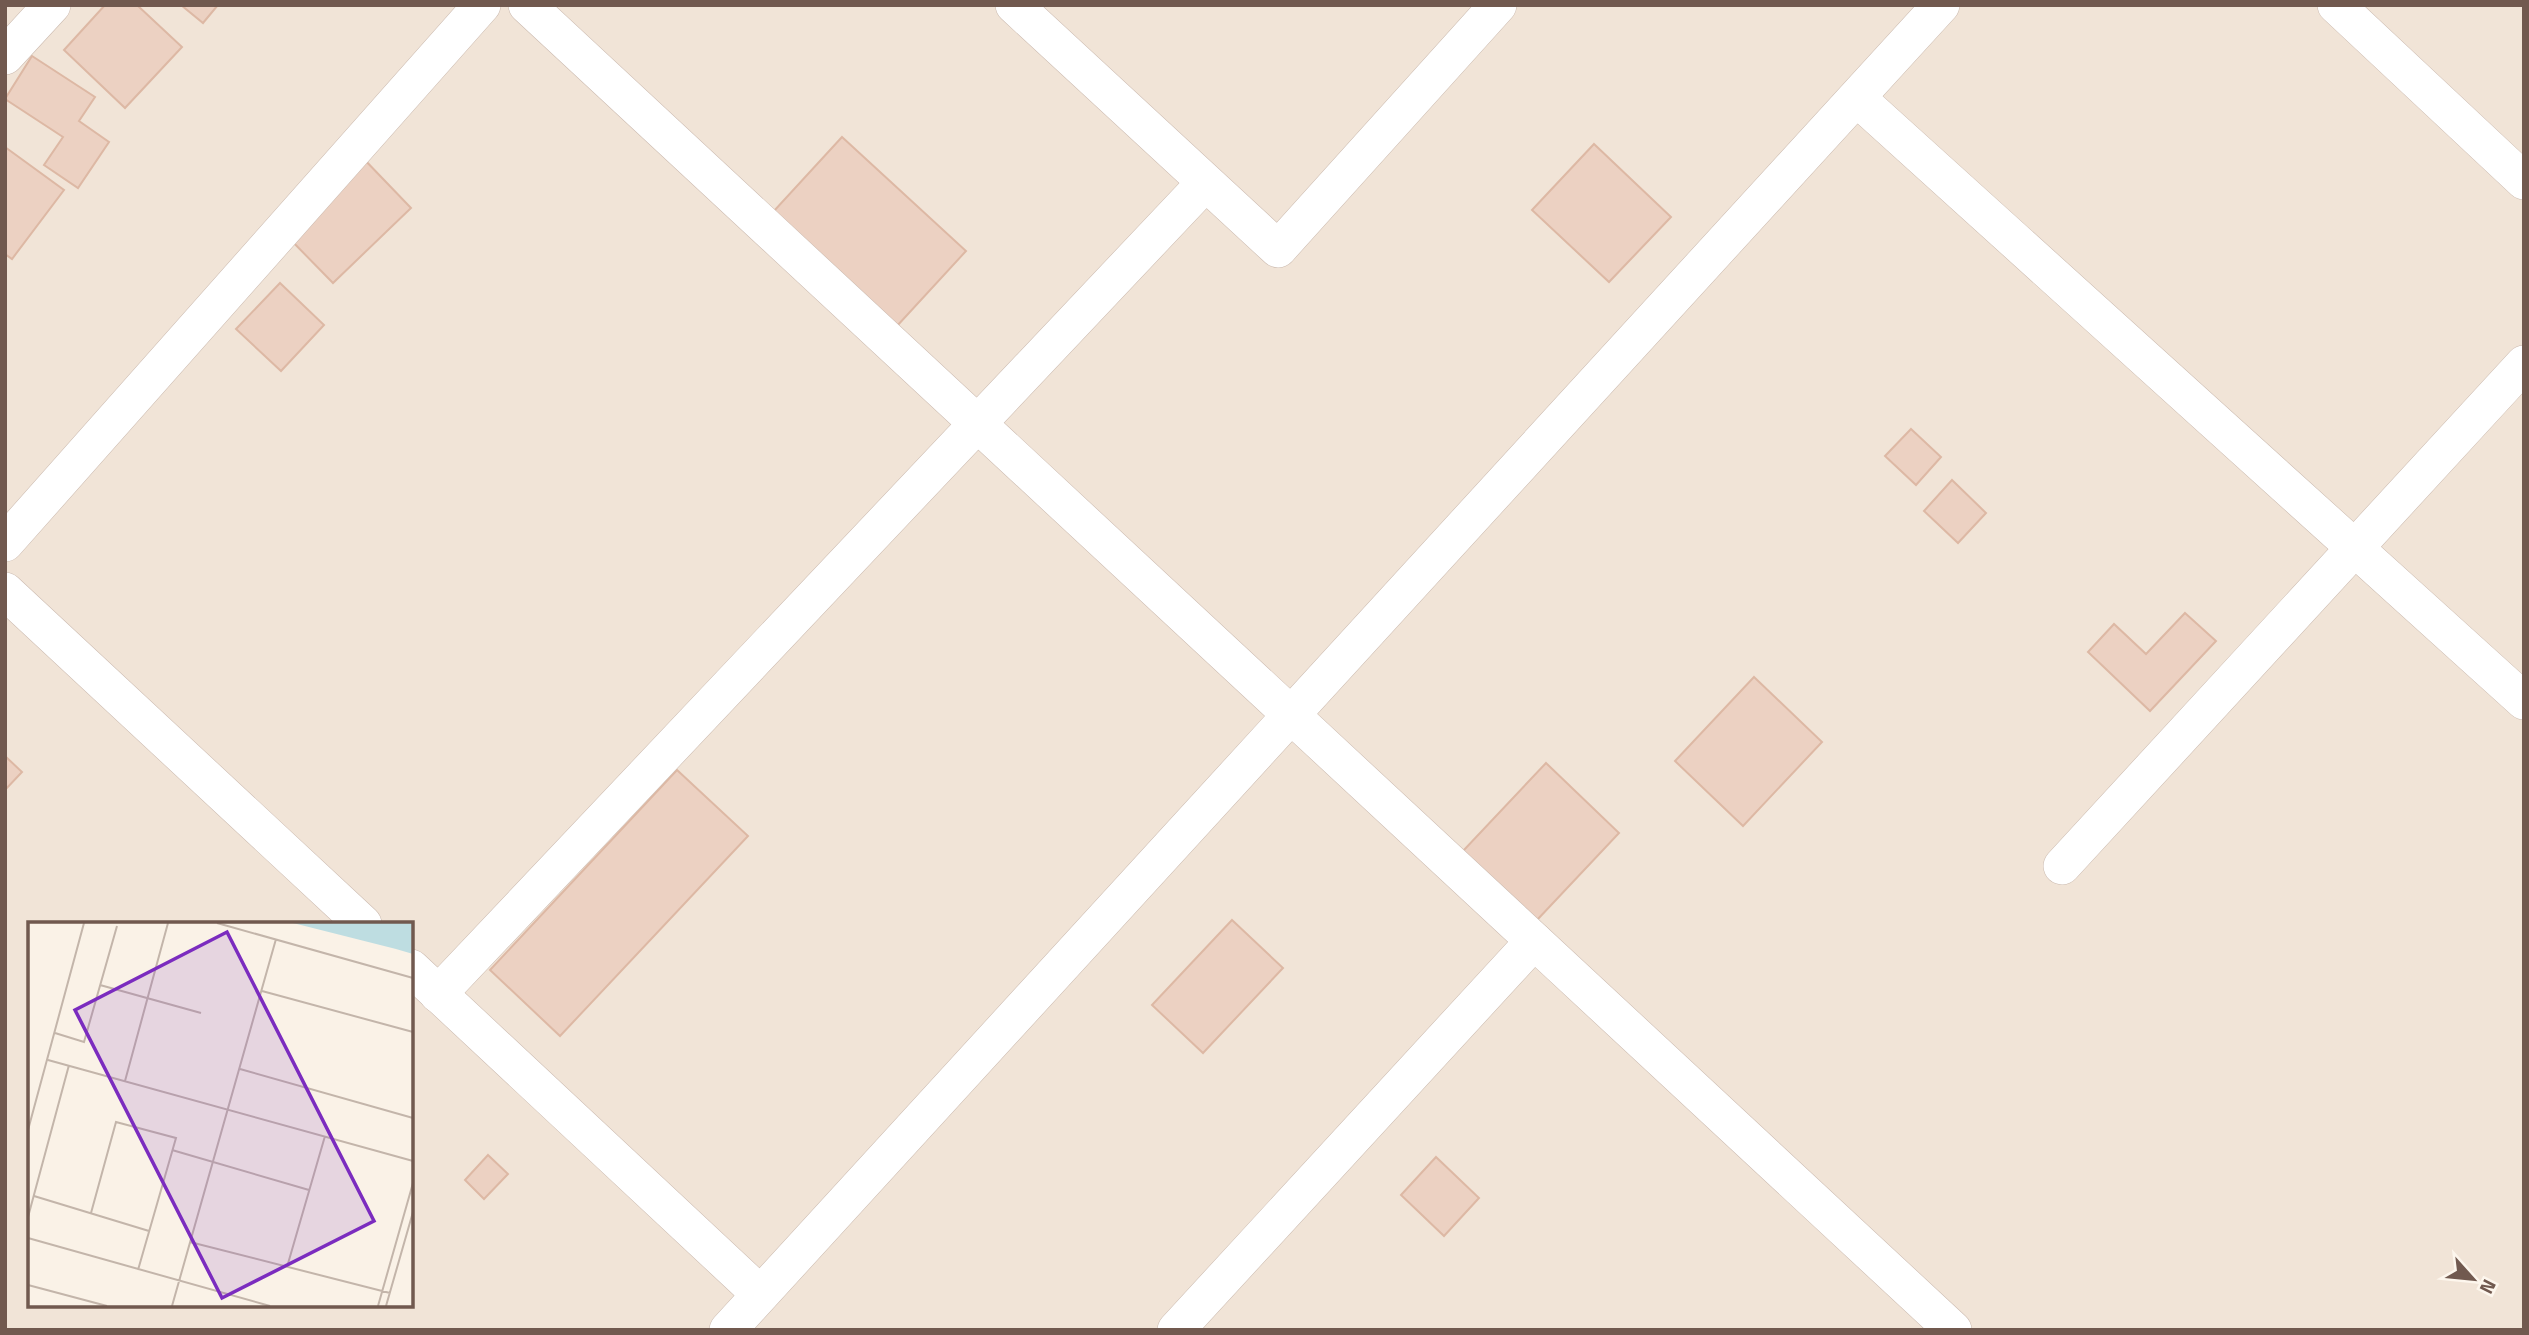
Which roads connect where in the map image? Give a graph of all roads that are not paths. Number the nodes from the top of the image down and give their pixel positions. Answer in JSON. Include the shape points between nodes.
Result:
{"nodes":[{"id":1,"x":52,"y":5,"type":"edge"},
{"id":2,"x":482,"y":5,"type":"edge"},
{"id":3,"x":527,"y":5,"type":"edge"},
{"id":4,"x":1013,"y":5,"type":"edge"},
{"id":5,"x":1498,"y":5,"type":"edge"},
{"id":6,"x":1941,"y":5,"type":"edge"},
{"id":7,"x":2336,"y":5,"type":"edge"},
{"id":8,"x":5,"y":56,"type":"edge"},
{"id":9,"x":1857,"y":97,"type":"junction"},
{"id":10,"x":2524,"y":181,"type":"edge"},
{"id":11,"x":1205,"y":183,"type":"junction"},
{"id":12,"x":2524,"y":364,"type":"edge"},
{"id":13,"x":976,"y":422,"type":"junction"},
{"id":14,"x":5,"y":543,"type":"edge"},
{"id":15,"x":2355,"y":548,"type":"junction"},
{"id":16,"x":5,"y":591,"type":"edge"},
{"id":17,"x":2524,"y":701,"type":"edge"},
{"id":18,"x":1291,"y":714,"type":"junction"},
{"id":19,"x":2062,"y":866,"type":"dead end"},
{"id":20,"x":361,"y":922,"type":"edge"},
{"id":21,"x":1534,"y":940,"type":"junction"},
{"id":22,"x":413,"y":970,"type":"edge"},
{"id":23,"x":438,"y":994,"type":"junction"},
{"id":24,"x":760,"y":1294,"type":"junction"},
{"id":25,"x":728,"y":1330,"type":"edge"},
{"id":26,"x":1176,"y":1330,"type":"edge"},
{"id":27,"x":1953,"y":1330,"type":"edge"}],
"edges":[{"from":1,"to":8,"type":"street"},
{"from":2,"to":14,"type":"street"},
{"from":3,"to":13,"type":"street"},
{"from":4,"to":11,"type":"street"},
{"from":5,"to":11,"type":"street","via":[[1278,249]]},
{"from":6,"to":9,"type":"street"},
{"from":7,"to":10,"type":"street"},
{"from":9,"to":15,"type":"street"},
{"from":9,"to":18,"type":"street"},
{"from":11,"to":13,"type":"street"},
{"from":12,"to":15,"type":"street"},
{"from":13,"to":18,"type":"street"},
{"from":13,"to":23,"type":"street"},
{"from":15,"to":17,"type":"street"},
{"from":15,"to":19,"type":"street"},
{"from":16,"to":20,"type":"street"},
{"from":18,"to":21,"type":"street"},
{"from":18,"to":24,"type":"street"},
{"from":21,"to":26,"type":"street"},
{"from":21,"to":27,"type":"street"},
{"from":22,"to":23,"type":"street"},
{"from":23,"to":24,"type":"street"},
{"from":24,"to":25,"type":"street"}]}
